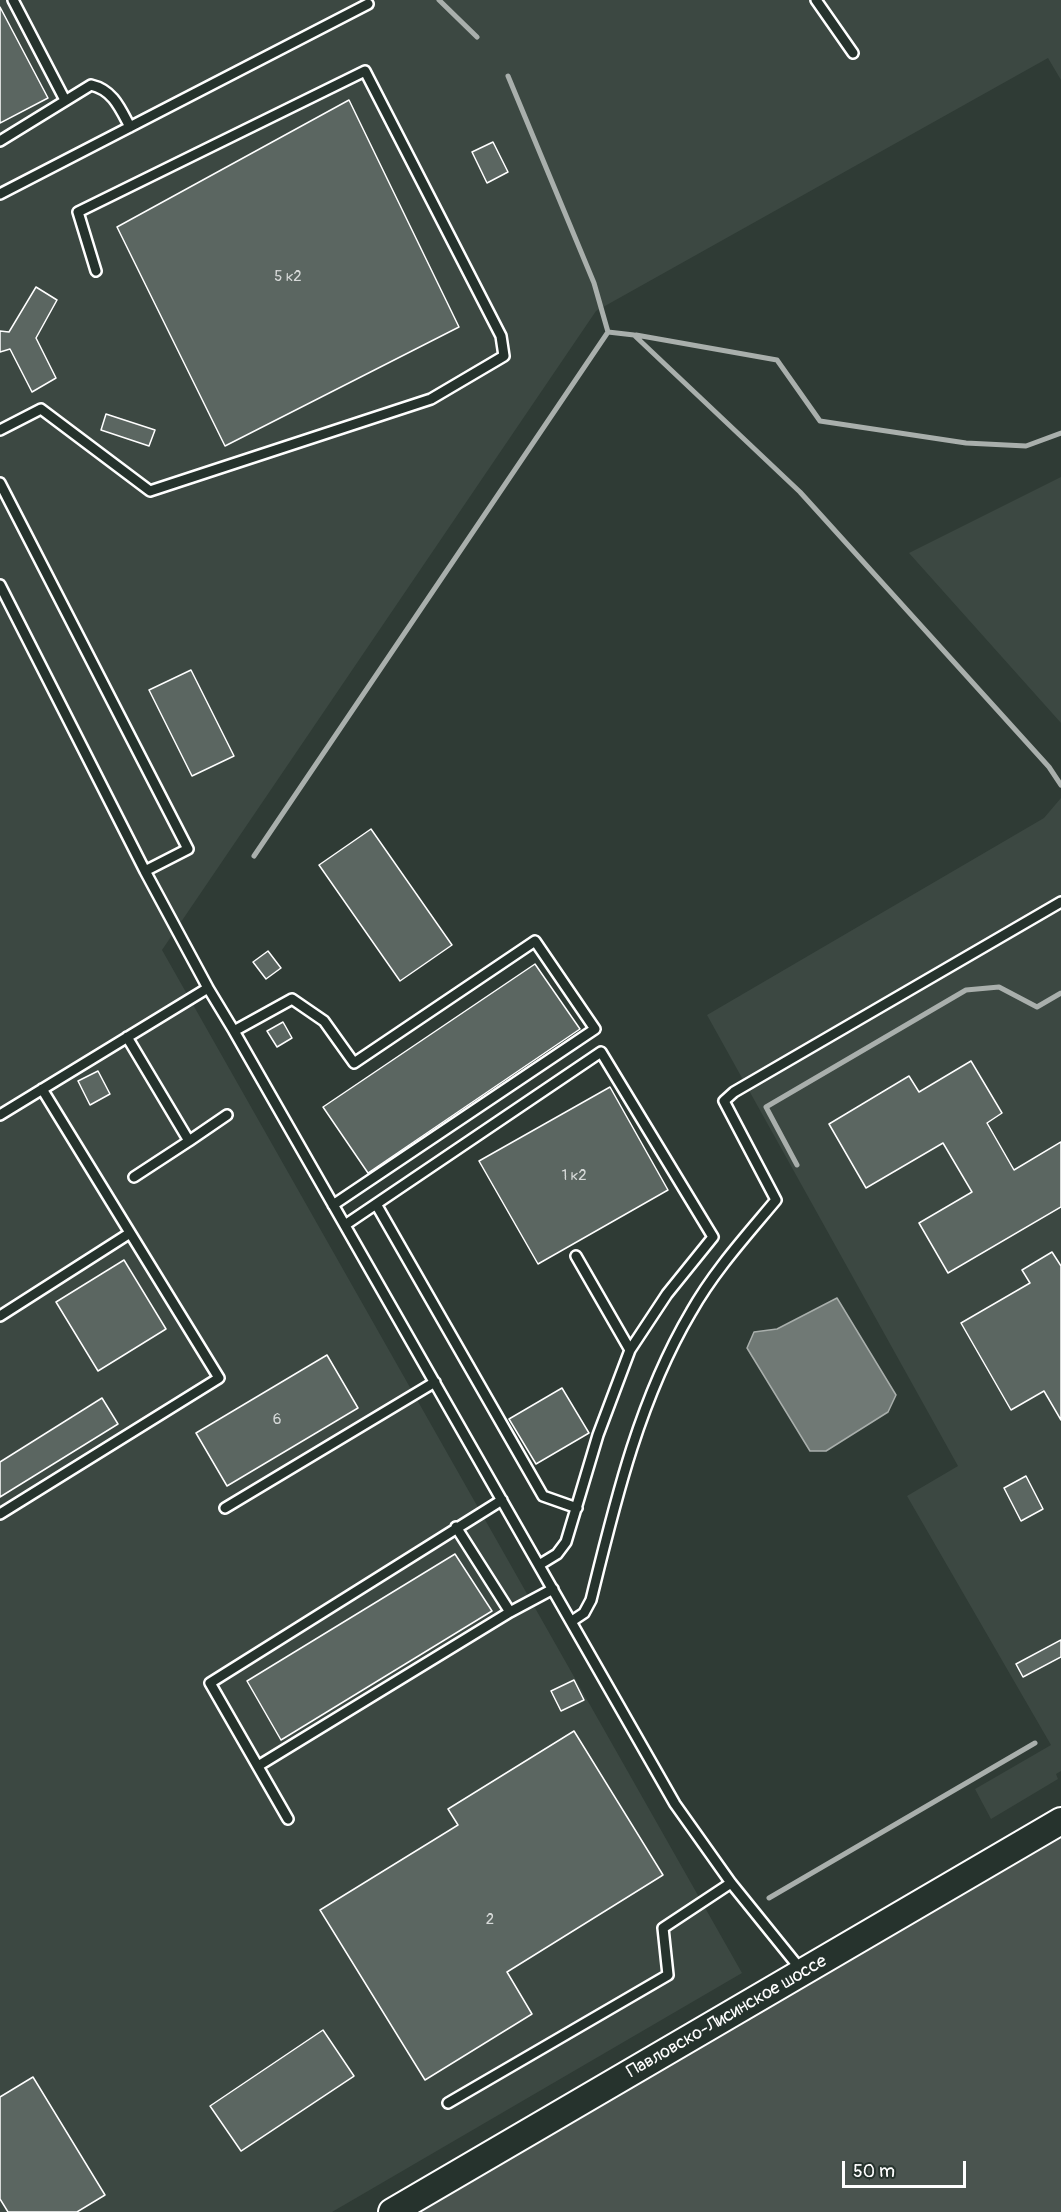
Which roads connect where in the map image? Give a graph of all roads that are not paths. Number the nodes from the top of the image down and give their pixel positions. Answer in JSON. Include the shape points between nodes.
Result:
{"nodes":[{"id":1,"x":13,"y":0,"type":"edge"},
{"id":2,"x":816,"y":0,"type":"edge"},
{"id":3,"x":368,"y":4,"type":"dead end"},
{"id":4,"x":853,"y":52,"type":"dead end"},
{"id":5,"x":64,"y":100,"type":"junction"},
{"id":6,"x":130,"y":127,"type":"junction"},
{"id":7,"x":0,"y":141,"type":"edge"},
{"id":8,"x":0,"y":194,"type":"edge"},
{"id":9,"x":96,"y":271,"type":"dead end"},
{"id":10,"x":0,"y":430,"type":"edge"},
{"id":11,"x":0,"y":483,"type":"edge"},
{"id":12,"x":3,"y":496,"type":"edge"},
{"id":13,"x":0,"y":585,"type":"edge"},
{"id":14,"x":145,"y":871,"type":"junction"},
{"id":15,"x":1061,"y":902,"type":"edge"},
{"id":16,"x":208,"y":988,"type":"junction"},
{"id":17,"x":234,"y":1031,"type":"junction"},
{"id":18,"x":127,"y":1038,"type":"junction"},
{"id":19,"x":42,"y":1089,"type":"junction"},
{"id":20,"x":0,"y":1115,"type":"edge"},
{"id":21,"x":227,"y":1115,"type":"dead end"},
{"id":22,"x":189,"y":1141,"type":"junction"},
{"id":23,"x":134,"y":1177,"type":"dead end"},
{"id":24,"x":376,"y":1204,"type":"junction"},
{"id":25,"x":333,"y":1205,"type":"junction"},
{"id":26,"x":345,"y":1225,"type":"junction"},
{"id":27,"x":130,"y":1233,"type":"junction"},
{"id":28,"x":576,"y":1256,"type":"dead end"},
{"id":29,"x":0,"y":1316,"type":"edge"},
{"id":30,"x":630,"y":1350,"type":"junction"},
{"id":31,"x":435,"y":1382,"type":"junction"},
{"id":32,"x":502,"y":1500,"type":"junction"},
{"id":33,"x":225,"y":1508,"type":"dead end"},
{"id":34,"x":577,"y":1508,"type":"junction"},
{"id":35,"x":0,"y":1514,"type":"edge"},
{"id":36,"x":456,"y":1527,"type":"junction"},
{"id":37,"x":539,"y":1565,"type":"junction"},
{"id":38,"x":553,"y":1589,"type":"junction"},
{"id":39,"x":510,"y":1612,"type":"junction"},
{"id":40,"x":572,"y":1621,"type":"junction"},
{"id":41,"x":258,"y":1766,"type":"junction"},
{"id":42,"x":288,"y":1819,"type":"dead end"},
{"id":43,"x":1061,"y":1821,"type":"edge"},
{"id":44,"x":731,"y":1882,"type":"junction"},
{"id":45,"x":803,"y":1973,"type":"junction"},
{"id":46,"x":448,"y":2103,"type":"dead end"},
{"id":47,"x":392,"y":2212,"type":"edge"}],
"edges":[{"from":1,"to":5,"type":"lane"},
{"from":2,"to":4,"type":"lane"},
{"from":3,"to":6,"type":"lane"},
{"from":5,"to":6,"type":"lane","via":[[91,85],[103,87],[113,96]]},
{"from":5,"to":7,"type":"lane"},
{"from":6,"to":8,"type":"lane"},
{"from":9,"to":10,"type":"lane","via":[[78,212],[365,71],[501,336],[504,356],[431,399],[150,491],[41,409]]},
{"from":11,"to":12,"type":"lane"},
{"from":12,"to":14,"type":"lane","via":[[189,849]]},
{"from":13,"to":14,"type":"lane"},
{"from":14,"to":16,"type":"lane"},
{"from":15,"to":40,"type":"lane","via":[[724,1101],[776,1200],[722,1264],[658,1375],[613,1510],[591,1600],[584,1613]]},
{"from":16,"to":17,"type":"lane"},
{"from":16,"to":18,"type":"lane"},
{"from":17,"to":25,"type":"lane"},
{"from":17,"to":25,"type":"lane","via":[[291,999],[324,1021],[354,1063],[536,941],[595,1029]]},
{"from":18,"to":19,"type":"lane"},
{"from":18,"to":22,"type":"lane"},
{"from":19,"to":20,"type":"lane"},
{"from":19,"to":27,"type":"lane"},
{"from":21,"to":22,"type":"lane"},
{"from":22,"to":23,"type":"lane"},
{"from":24,"to":26,"type":"lane"},
{"from":24,"to":30,"type":"lane","via":[[601,1052],[713,1237],[667,1294]]},
{"from":24,"to":34,"type":"lane","via":[[543,1496]]},
{"from":25,"to":26,"type":"lane"},
{"from":26,"to":31,"type":"lane"},
{"from":27,"to":29,"type":"lane"},
{"from":27,"to":35,"type":"lane","via":[[219,1378]]},
{"from":28,"to":30,"type":"lane"},
{"from":30,"to":34,"type":"lane","via":[[598,1435]]},
{"from":31,"to":32,"type":"lane"},
{"from":31,"to":33,"type":"lane"},
{"from":32,"to":36,"type":"lane"},
{"from":32,"to":37,"type":"lane"},
{"from":34,"to":37,"type":"lane","via":[[566,1542]]},
{"from":36,"to":39,"type":"lane"},
{"from":36,"to":41,"type":"lane","via":[[210,1683]]},
{"from":37,"to":38,"type":"lane"},
{"from":38,"to":39,"type":"lane"},
{"from":38,"to":40,"type":"lane"},
{"from":39,"to":41,"type":"lane"},
{"from":40,"to":44,"type":"lane","via":[[675,1804]]},
{"from":41,"to":42,"type":"lane"},
{"from":43,"to":45,"type":"main road","name":"Павловско-Лисинское шоссе"},
{"from":44,"to":45,"type":"lane"},
{"from":44,"to":46,"type":"lane","via":[[663,1928],[668,1975]]},
{"from":45,"to":47,"type":"main road","name":"Павловско-Лисинское шоссе"}]}
